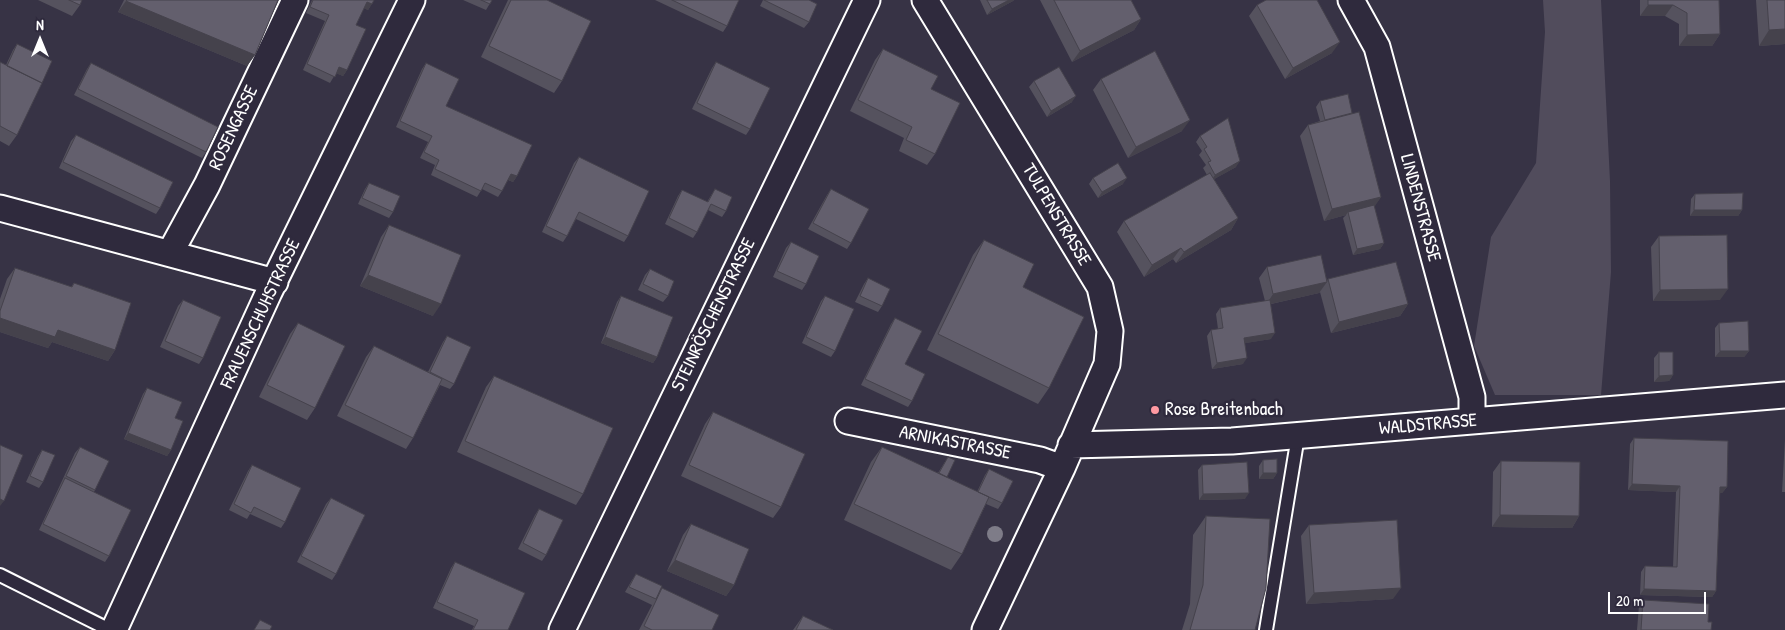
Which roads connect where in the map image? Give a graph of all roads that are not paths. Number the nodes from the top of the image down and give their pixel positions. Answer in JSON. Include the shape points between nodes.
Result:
{"nodes":[{"id":1,"x":295,"y":0,"type":"edge"},
{"id":2,"x":412,"y":0,"type":"edge"},
{"id":3,"x":867,"y":0,"type":"edge"},
{"id":4,"x":925,"y":0,"type":"edge"},
{"id":5,"x":1351,"y":0,"type":"edge"},
{"id":6,"x":0,"y":208,"type":"edge"},
{"id":7,"x":170,"y":254,"type":"junction"},
{"id":8,"x":275,"y":282,"type":"junction"},
{"id":9,"x":1785,"y":395,"type":"edge"},
{"id":10,"x":848,"y":421,"type":"dead end"},
{"id":11,"x":1472,"y":421,"type":"junction"},
{"id":12,"x":1298,"y":436,"type":"junction"},
{"id":13,"x":1071,"y":444,"type":"junction"},
{"id":14,"x":1062,"y":468,"type":"junction"},
{"id":15,"x":0,"y":575,"type":"edge"},
{"id":16,"x":110,"y":630,"type":"edge"},
{"id":17,"x":114,"y":630,"type":"edge"},
{"id":18,"x":562,"y":630,"type":"edge"},
{"id":19,"x":985,"y":630,"type":"edge"},
{"id":20,"x":1266,"y":630,"type":"edge"}],
"edges":[{"from":1,"to":7,"type":"street","name":"ROSENGASSE","via":[[207,185]]},
{"from":2,"to":8,"type":"street","name":"FRAUENSCHUHSTRASSE"},
{"from":3,"to":18,"type":"street","name":"STEINRÖSCHENSTRASSE"},
{"from":4,"to":13,"type":"street","name":"TULPENSTRASSE","via":[[1100,288],[1110,331],[1107,364]]},
{"from":5,"to":11,"type":"street","name":"LINDENSTRASSE","via":[[1377,47],[1472,396]]},
{"from":6,"to":7,"type":"street"},
{"from":7,"to":8,"type":"street"},
{"from":8,"to":17,"type":"street","name":"FRAUENSCHUHSTRASSE"},
{"from":9,"to":11,"type":"street","name":"WALDSTRASSE"},
{"from":10,"to":14,"type":"street","name":"ARNIKASTRASSE","via":[[1040,460]]},
{"from":11,"to":12,"type":"street","name":"WALDSTRASSE"},
{"from":12,"to":13,"type":"street","name":"WALDSTRASSE","via":[[1198,444]]},
{"from":12,"to":20,"type":"lane"},
{"from":13,"to":14,"type":"street"},
{"from":14,"to":19,"type":"street"},
{"from":15,"to":16,"type":"lane"}]}
